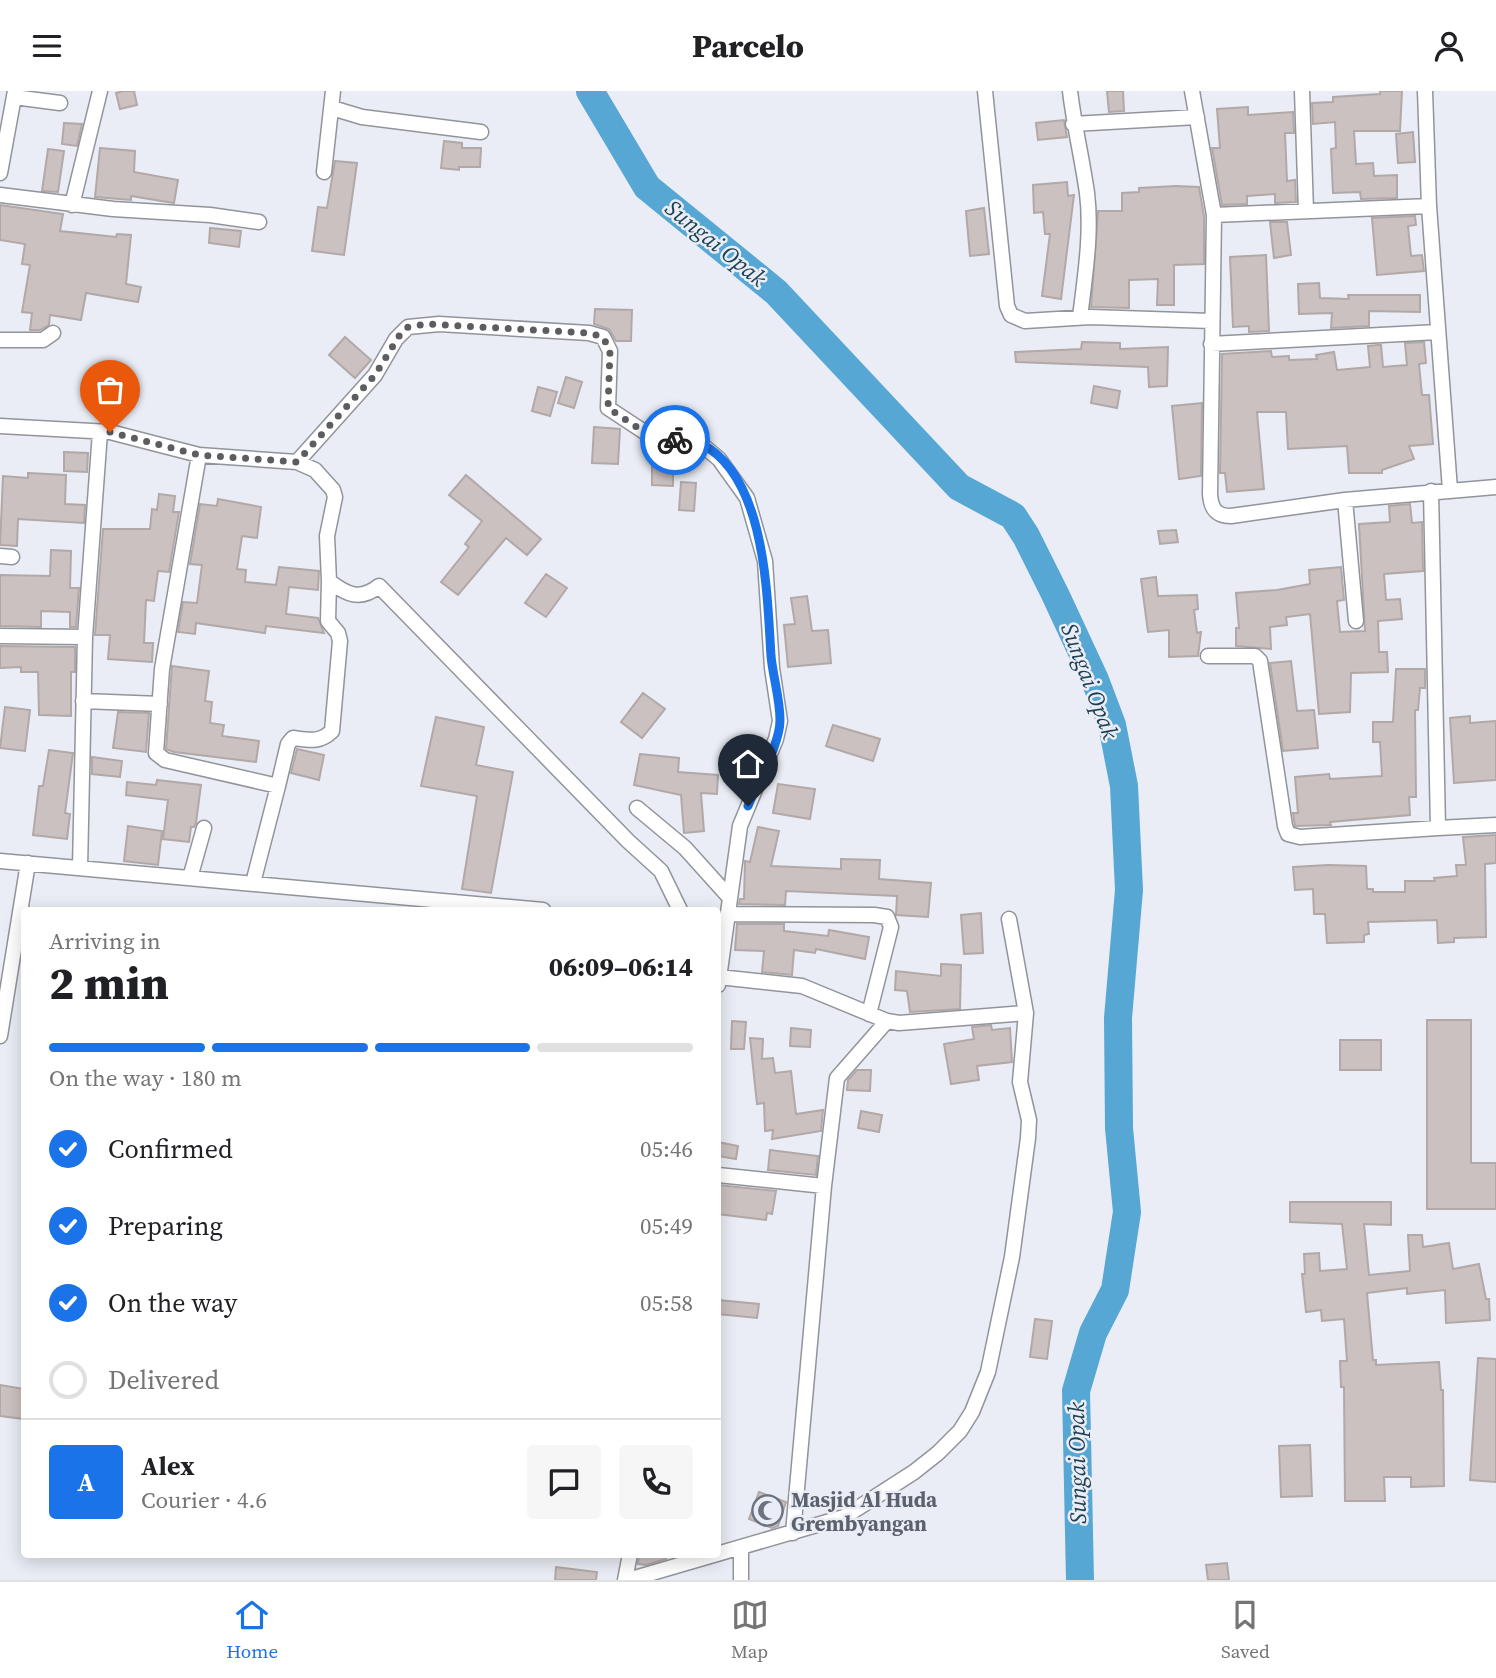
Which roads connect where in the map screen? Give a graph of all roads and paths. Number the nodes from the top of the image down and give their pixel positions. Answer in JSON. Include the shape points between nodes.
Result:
{"nodes":[{"id":1,"x":100,"y":91,"type":"edge"},
{"id":2,"x":333,"y":91,"type":"edge"},
{"id":3,"x":985,"y":91,"type":"edge"},
{"id":4,"x":1070,"y":91,"type":"edge"},
{"id":5,"x":1192,"y":91,"type":"edge"},
{"id":6,"x":1302,"y":91,"type":"edge"},
{"id":7,"x":1425,"y":91,"type":"edge"},
{"id":8,"x":14,"y":94,"type":"edge"},
{"id":9,"x":60,"y":103,"type":"dead end"},
{"id":10,"x":332,"y":108,"type":"junction"},
{"id":11,"x":1197,"y":117,"type":"junction"},
{"id":12,"x":1073,"y":124,"type":"junction"},
{"id":13,"x":481,"y":132,"type":"dead end"},
{"id":14,"x":324,"y":172,"type":"dead end"},
{"id":15,"x":0,"y":173,"type":"edge"},
{"id":16,"x":0,"y":195,"type":"edge"},
{"id":17,"x":72,"y":205,"type":"junction"},
{"id":18,"x":1429,"y":206,"type":"junction"},
{"id":19,"x":1306,"y":211,"type":"junction"},
{"id":20,"x":1214,"y":215,"type":"junction"},
{"id":21,"x":259,"y":222,"type":"dead end"},
{"id":22,"x":1080,"y":317,"type":"junction"},
{"id":23,"x":1211,"y":321,"type":"junction"},
{"id":24,"x":1438,"y":332,"type":"junction"},
{"id":25,"x":53,"y":333,"type":"dead end"},
{"id":26,"x":0,"y":340,"type":"edge"},
{"id":27,"x":1210,"y":344,"type":"junction"},
{"id":28,"x":0,"y":426,"type":"edge"},
{"id":29,"x":100,"y":432,"type":"junction"},
{"id":30,"x":199,"y":455,"type":"junction"},
{"id":31,"x":297,"y":462,"type":"junction"},
{"id":32,"x":1496,"y":487,"type":"edge"},
{"id":33,"x":1450,"y":490,"type":"junction"},
{"id":34,"x":1431,"y":491,"type":"junction"},
{"id":35,"x":1345,"y":500,"type":"junction"},
{"id":36,"x":329,"y":581,"type":"junction"},
{"id":37,"x":1356,"y":621,"type":"dead end"},
{"id":38,"x":0,"y":636,"type":"edge"},
{"id":39,"x":85,"y":637,"type":"junction"},
{"id":40,"x":1208,"y":656,"type":"dead end"},
{"id":41,"x":83,"y":701,"type":"junction"},
{"id":42,"x":160,"y":704,"type":"junction"},
{"id":43,"x":278,"y":786,"type":"junction"},
{"id":44,"x":637,"y":808,"type":"dead end"},
{"id":45,"x":1496,"y":825,"type":"edge"},
{"id":46,"x":204,"y":828,"type":"dead end"},
{"id":47,"x":1438,"y":828,"type":"junction"},
{"id":48,"x":0,"y":860,"type":"edge"},
{"id":49,"x":28,"y":863,"type":"junction"},
{"id":50,"x":80,"y":868,"type":"junction"},
{"id":51,"x":190,"y":878,"type":"junction"},
{"id":52,"x":253,"y":883,"type":"junction"},
{"id":53,"x":730,"y":898,"type":"junction"},
{"id":54,"x":511,"y":907,"type":"edge"},
{"id":55,"x":679,"y":907,"type":"edge"},
{"id":56,"x":1009,"y":919,"type":"dead end"},
{"id":57,"x":724,"y":922,"type":"edge"},
{"id":58,"x":721,"y":952,"type":"edge"},
{"id":59,"x":721,"y":981,"type":"edge"},
{"id":60,"x":1021,"y":1013,"type":"junction"},
{"id":61,"x":869,"y":1014,"type":"junction"},
{"id":62,"x":887,"y":1021,"type":"junction"},
{"id":63,"x":0,"y":1036,"type":"edge"},
{"id":64,"x":721,"y":1175,"type":"edge"},
{"id":65,"x":824,"y":1186,"type":"junction"},
{"id":66,"x":793,"y":1533,"type":"junction"},
{"id":67,"x":741,"y":1549,"type":"junction"},
{"id":68,"x":721,"y":1554,"type":"edge"},
{"id":69,"x":630,"y":1558,"type":"edge"},
{"id":70,"x":708,"y":1558,"type":"edge"},
{"id":71,"x":627,"y":1580,"type":"edge"},
{"id":72,"x":741,"y":1580,"type":"edge"}],
"edges":[{"from":1,"to":17,"type":"street"},
{"from":2,"to":10,"type":"street"},
{"from":3,"to":22,"type":"street","via":[[1007,306],[1011,315],[1025,321]]},
{"from":4,"to":12,"type":"street"},
{"from":5,"to":11,"type":"street"},
{"from":6,"to":19,"type":"street"},
{"from":7,"to":18,"type":"street"},
{"from":8,"to":9,"type":"street"},
{"from":8,"to":15,"type":"street"},
{"from":10,"to":13,"type":"street","via":[[362,117]]},
{"from":10,"to":14,"type":"street"},
{"from":11,"to":12,"type":"street"},
{"from":11,"to":20,"type":"street"},
{"from":12,"to":22,"type":"street","via":[[1088,217]]},
{"from":16,"to":17,"type":"street"},
{"from":17,"to":21,"type":"street"},
{"from":18,"to":19,"type":"street"},
{"from":18,"to":24,"type":"street"},
{"from":19,"to":20,"type":"street"},
{"from":20,"to":23,"type":"street"},
{"from":22,"to":23,"type":"street"},
{"from":23,"to":27,"type":"street"},
{"from":24,"to":27,"type":"street"},
{"from":24,"to":33,"type":"street"},
{"from":25,"to":26,"type":"street","via":[[43,340]]},
{"from":27,"to":35,"type":"street","via":[[1210,494],[1214,511],[1231,516]]},
{"from":28,"to":29,"type":"street"},
{"from":29,"to":30,"type":"street"},
{"from":29,"to":39,"type":"street"},
{"from":30,"to":31,"type":"street"},
{"from":30,"to":42,"type":"street"},
{"from":31,"to":36,"type":"street","via":[[315,470],[335,497],[327,536]]},
{"from":31,"to":53,"type":"street","via":[[375,375],[408,327],[439,324],[603,337],[610,351],[608,408],[652,437],[701,444],[719,459],[747,498],[765,561],[780,721],[740,825]]},
{"from":32,"to":33,"type":"street"},
{"from":33,"to":34,"type":"street"},
{"from":34,"to":35,"type":"street"},
{"from":34,"to":47,"type":"street"},
{"from":35,"to":37,"type":"street"},
{"from":36,"to":43,"type":"street","via":[[328,621],[340,641],[332,731],[314,741],[293,738]]},
{"from":36,"to":55,"type":"street","via":[[344,593],[360,596],[379,586],[661,871]]},
{"from":38,"to":39,"type":"street"},
{"from":39,"to":41,"type":"street"},
{"from":40,"to":47,"type":"street","via":[[1255,656],[1260,661],[1289,834]]},
{"from":41,"to":42,"type":"street"},
{"from":41,"to":50,"type":"street"},
{"from":42,"to":43,"type":"street","via":[[155,745],[159,758]]},
{"from":43,"to":52,"type":"street"},
{"from":44,"to":53,"type":"street","via":[[685,848]]},
{"from":45,"to":47,"type":"street"},
{"from":46,"to":51,"type":"street"},
{"from":48,"to":49,"type":"street"},
{"from":49,"to":50,"type":"street"},
{"from":49,"to":63,"type":"street"},
{"from":50,"to":51,"type":"street"},
{"from":51,"to":52,"type":"street"},
{"from":52,"to":54,"type":"street"},
{"from":53,"to":57,"type":"street"},
{"from":56,"to":60,"type":"street"},
{"from":57,"to":58,"type":"street"},
{"from":57,"to":61,"type":"street","via":[[887,918],[891,927]]},
{"from":59,"to":61,"type":"street","via":[[802,986]]},
{"from":60,"to":62,"type":"street","via":[[918,1024]]},
{"from":60,"to":66,"type":"street","via":[[1020,1082],[1029,1120],[1023,1177],[988,1372],[972,1412],[960,1431],[914,1472],[844,1517]]},
{"from":61,"to":62,"type":"street"},
{"from":62,"to":65,"type":"street","via":[[837,1078]]},
{"from":64,"to":65,"type":"street"},
{"from":65,"to":66,"type":"street"},
{"from":66,"to":67,"type":"street"},
{"from":67,"to":68,"type":"street"},
{"from":67,"to":72,"type":"street"},
{"from":69,"to":71,"type":"street"},
{"from":70,"to":71,"type":"street"}]}
